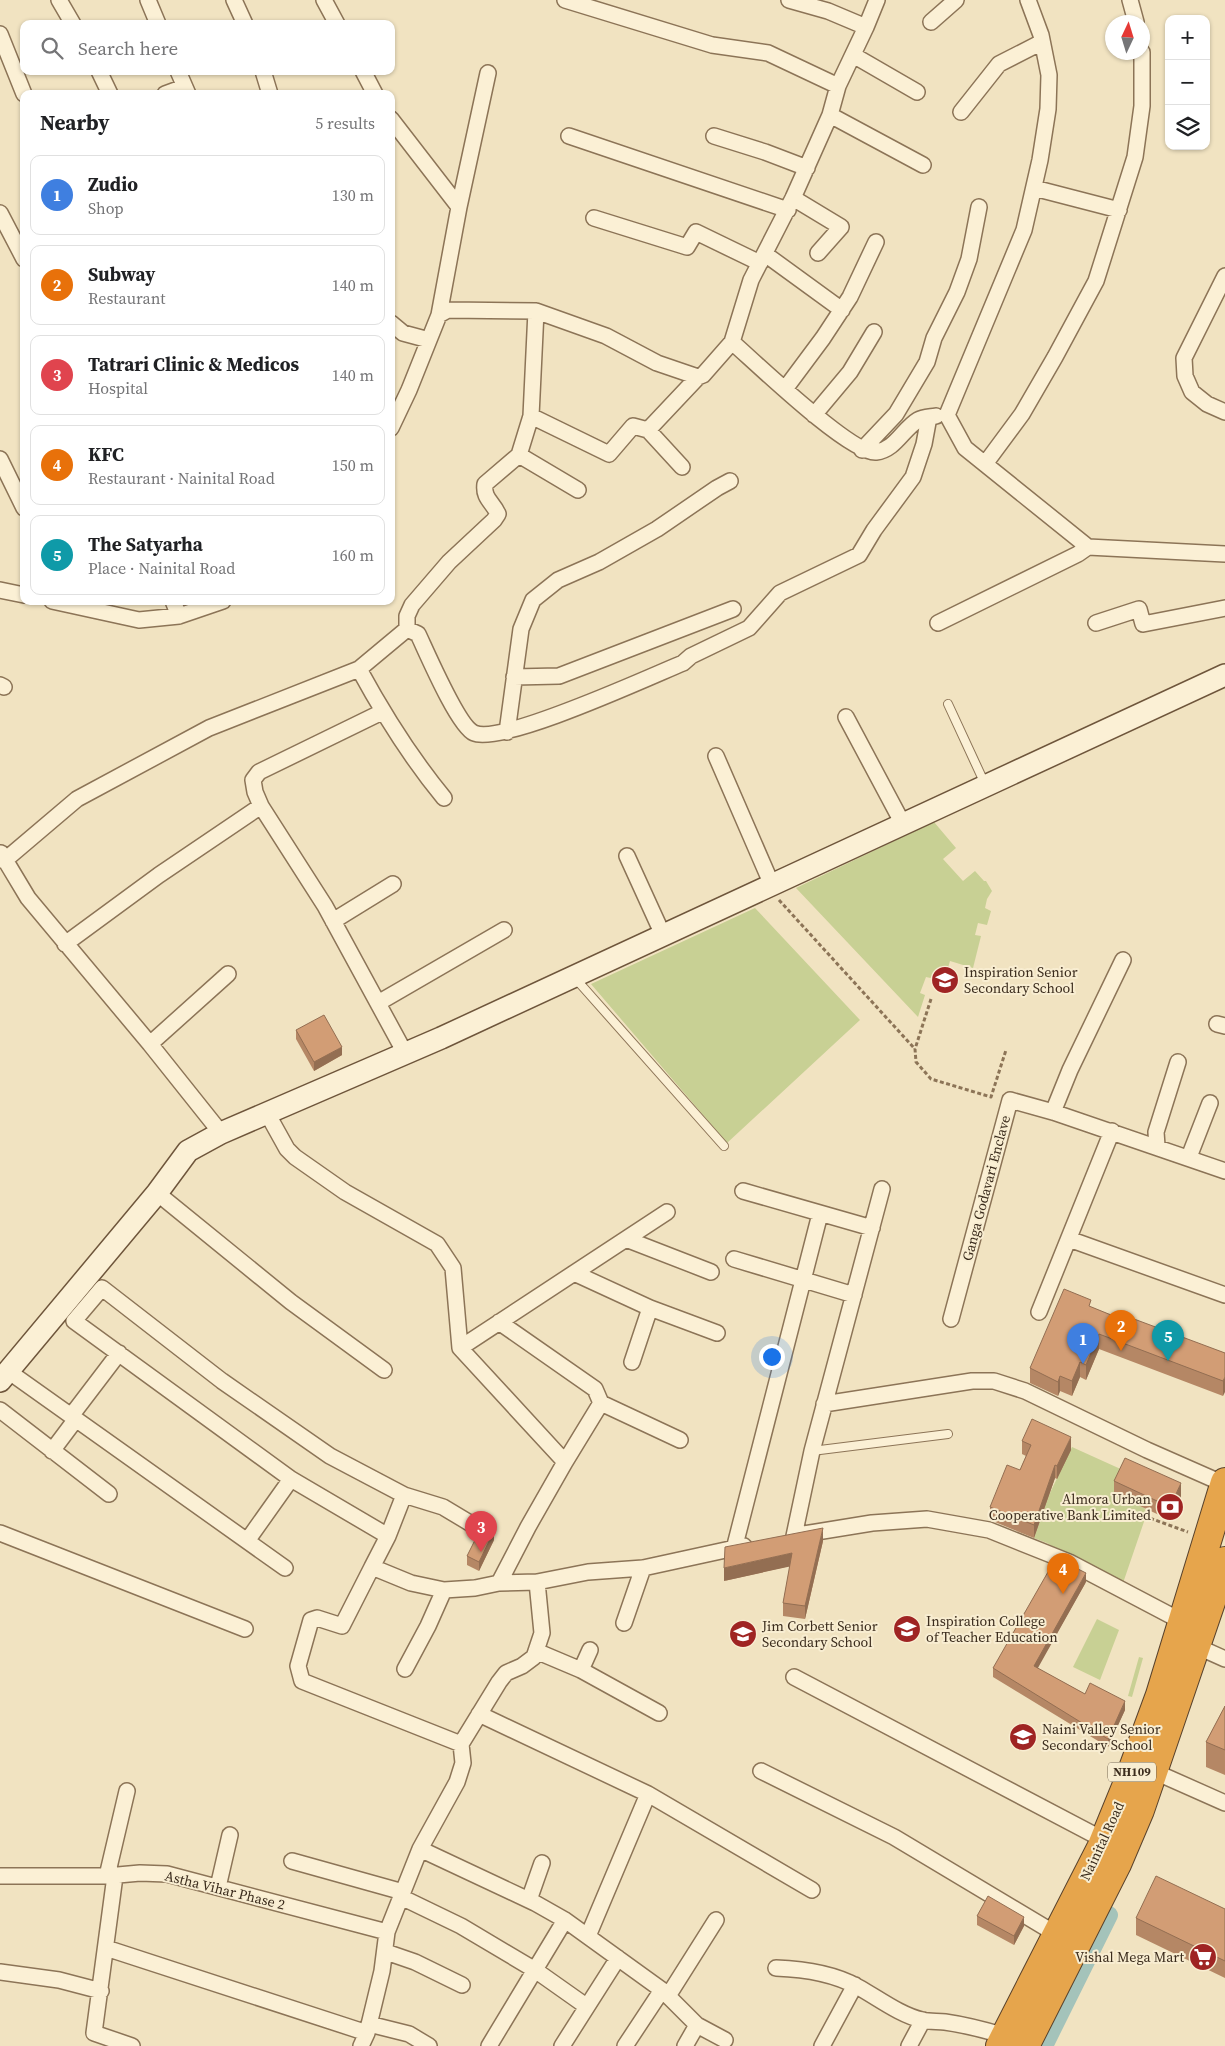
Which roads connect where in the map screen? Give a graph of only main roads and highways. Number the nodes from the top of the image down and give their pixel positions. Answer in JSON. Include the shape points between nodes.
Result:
{"nodes":[{"id":1,"x":1225,"y":675,"type":"edge"},
{"id":2,"x":4,"y":1376,"type":"edge"},
{"id":3,"x":1225,"y":1483,"type":"edge"},
{"id":4,"x":1225,"y":1560,"type":"edge"},
{"id":5,"x":1186,"y":1645,"type":"junction"},
{"id":6,"x":1010,"y":2043,"type":"edge"}],
"edges":[{"from":1,"to":2,"type":"main road","via":[[574,977],[221,1133],[188,1151],[157,1193]]},
{"from":3,"to":5,"type":"highway","name":"Nainital Road","number":"NH109","via":[[1208,1538]]},
{"from":4,"to":5,"type":"highway","name":"Nainital Road","number":"NH109"},
{"from":5,"to":6,"type":"highway","name":"Nainital Road","number":"NH109","via":[[1147,1731],[1104,1840],[1056,1934]]},
{"from":5,"to":6,"type":"highway","name":"Nainital Road","number":"NH109","via":[[1153,1771],[1117,1864]]}]}
